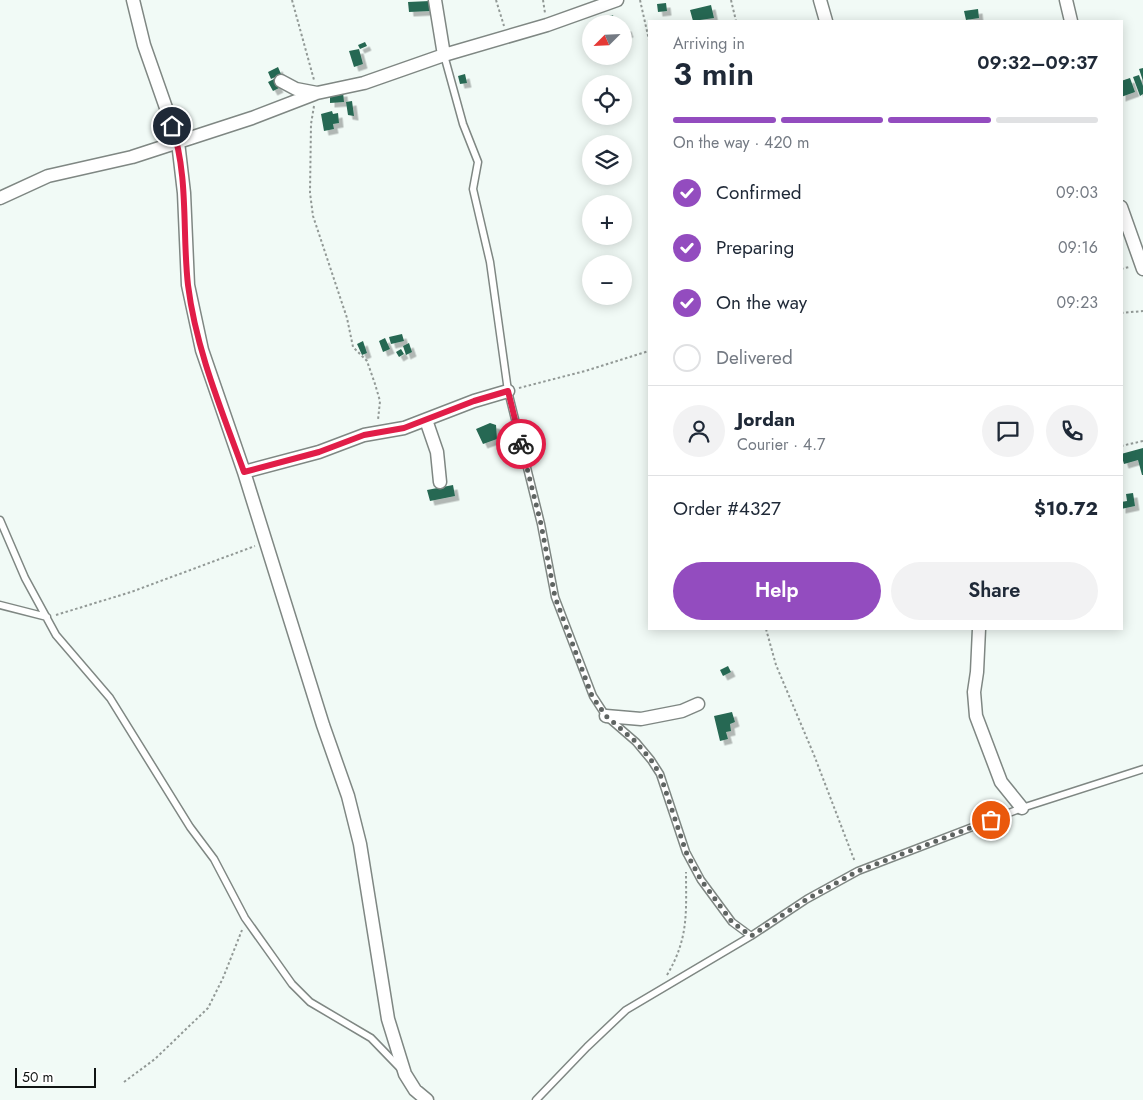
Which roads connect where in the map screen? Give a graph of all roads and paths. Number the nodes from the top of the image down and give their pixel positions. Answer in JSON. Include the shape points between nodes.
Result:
{"nodes":[{"id":1,"x":133,"y":0,"type":"edge"},
{"id":2,"x":292,"y":0,"type":"edge"},
{"id":3,"x":435,"y":0,"type":"edge"},
{"id":4,"x":496,"y":0,"type":"edge"},
{"id":5,"x":617,"y":0,"type":"edge"},
{"id":6,"x":640,"y":0,"type":"edge"},
{"id":7,"x":731,"y":0,"type":"edge"},
{"id":8,"x":820,"y":0,"type":"edge"},
{"id":9,"x":1066,"y":0,"type":"edge"},
{"id":10,"x":736,"y":20,"type":"edge"},
{"id":11,"x":826,"y":20,"type":"edge"},
{"id":12,"x":1071,"y":20,"type":"edge"},
{"id":13,"x":509,"y":36,"type":"junction"},
{"id":14,"x":648,"y":36,"type":"edge"},
{"id":15,"x":444,"y":55,"type":"junction"},
{"id":16,"x":281,"y":82,"type":"dead end"},
{"id":17,"x":317,"y":93,"type":"junction"},
{"id":18,"x":178,"y":142,"type":"junction"},
{"id":19,"x":0,"y":198,"type":"edge"},
{"id":20,"x":1123,"y":213,"type":"edge"},
{"id":21,"x":1143,"y":269,"type":"edge"},
{"id":22,"x":1143,"y":310,"type":"edge"},
{"id":23,"x":1123,"y":313,"type":"edge"},
{"id":24,"x":648,"y":351,"type":"edge"},
{"id":25,"x":508,"y":391,"type":"junction"},
{"id":26,"x":426,"y":420,"type":"junction"},
{"id":27,"x":376,"y":432,"type":"junction"},
{"id":28,"x":1143,"y":441,"type":"edge"},
{"id":29,"x":1123,"y":446,"type":"edge"},
{"id":30,"x":244,"y":472,"type":"junction"},
{"id":31,"x":440,"y":482,"type":"dead end"},
{"id":32,"x":0,"y":520,"type":"edge"},
{"id":33,"x":266,"y":542,"type":"junction"},
{"id":34,"x":0,"y":605,"type":"edge"},
{"id":35,"x":47,"y":618,"type":"junction"},
{"id":36,"x":766,"y":630,"type":"edge"},
{"id":37,"x":978,"y":630,"type":"edge"},
{"id":38,"x":698,"y":704,"type":"dead end"},
{"id":39,"x":606,"y":716,"type":"junction"},
{"id":40,"x":1143,"y":769,"type":"edge"},
{"id":41,"x":1022,"y":808,"type":"junction"},
{"id":42,"x":686,"y":852,"type":"junction"},
{"id":43,"x":858,"y":871,"type":"junction"},
{"id":44,"x":245,"y":918,"type":"junction"},
{"id":45,"x":751,"y":936,"type":"junction"},
{"id":46,"x":659,"y":989,"type":"junction"},
{"id":47,"x":405,"y":1074,"type":"junction"},
{"id":48,"x":124,"y":1082,"type":"dead end"},
{"id":49,"x":427,"y":1100,"type":"edge"},
{"id":50,"x":536,"y":1100,"type":"edge"}],
"edges":[{"from":1,"to":18,"type":"street","via":[[144,45]]},
{"from":2,"to":17,"type":"path"},
{"from":3,"to":15,"type":"street"},
{"from":4,"to":13,"type":"path"},
{"from":5,"to":13,"type":"street"},
{"from":6,"to":14,"type":"path"},
{"from":7,"to":10,"type":"path"},
{"from":8,"to":11,"type":"street"},
{"from":9,"to":12,"type":"street"},
{"from":13,"to":15,"type":"street"},
{"from":15,"to":17,"type":"street","via":[[364,83]]},
{"from":15,"to":25,"type":"lane","via":[[463,124],[478,162],[473,189],[490,262]]},
{"from":16,"to":17,"type":"street"},
{"from":17,"to":18,"type":"street"},
{"from":17,"to":27,"type":"path","via":[[311,124],[313,216],[354,347],[367,361],[380,401]]},
{"from":18,"to":19,"type":"street","via":[[132,157],[48,176]]},
{"from":18,"to":30,"type":"street","via":[[188,286],[193,313],[202,350]]},
{"from":20,"to":21,"type":"street"},
{"from":22,"to":23,"type":"path"},
{"from":24,"to":25,"type":"path"},
{"from":25,"to":26,"type":"street","via":[[446,410]]},
{"from":25,"to":39,"type":"lane","via":[[555,597],[592,696]]},
{"from":26,"to":27,"type":"street","via":[[404,428]]},
{"from":26,"to":31,"type":"street","via":[[437,452]]},
{"from":27,"to":30,"type":"street","via":[[319,452]]},
{"from":28,"to":29,"type":"path"},
{"from":30,"to":33,"type":"street"},
{"from":32,"to":35,"type":"lane","via":[[25,578]]},
{"from":33,"to":35,"type":"path","via":[[131,592]]},
{"from":33,"to":47,"type":"street","via":[[348,796],[360,844],[388,1019]]},
{"from":34,"to":35,"type":"lane"},
{"from":35,"to":44,"type":"lane","via":[[64,646],[110,698],[190,827],[214,859]]},
{"from":36,"to":43,"type":"path","via":[[776,665]]},
{"from":37,"to":41,"type":"street","via":[[978,672],[974,692],[976,716],[1001,782]]},
{"from":38,"to":39,"type":"street","via":[[682,711],[641,719]]},
{"from":39,"to":42,"type":"lane","via":[[636,742],[660,774]]},
{"from":40,"to":41,"type":"lane"},
{"from":41,"to":43,"type":"lane"},
{"from":42,"to":45,"type":"lane","via":[[701,880],[732,922]]},
{"from":42,"to":46,"type":"path","via":[[687,909],[683,944]]},
{"from":43,"to":45,"type":"lane","via":[[807,899]]},
{"from":44,"to":47,"type":"lane","via":[[292,984],[310,1002],[371,1038]]},
{"from":44,"to":48,"type":"path","via":[[208,1008]]},
{"from":45,"to":46,"type":"lane"},
{"from":46,"to":50,"type":"lane","via":[[610,1024]]},
{"from":47,"to":49,"type":"street","via":[[415,1090]]}]}
